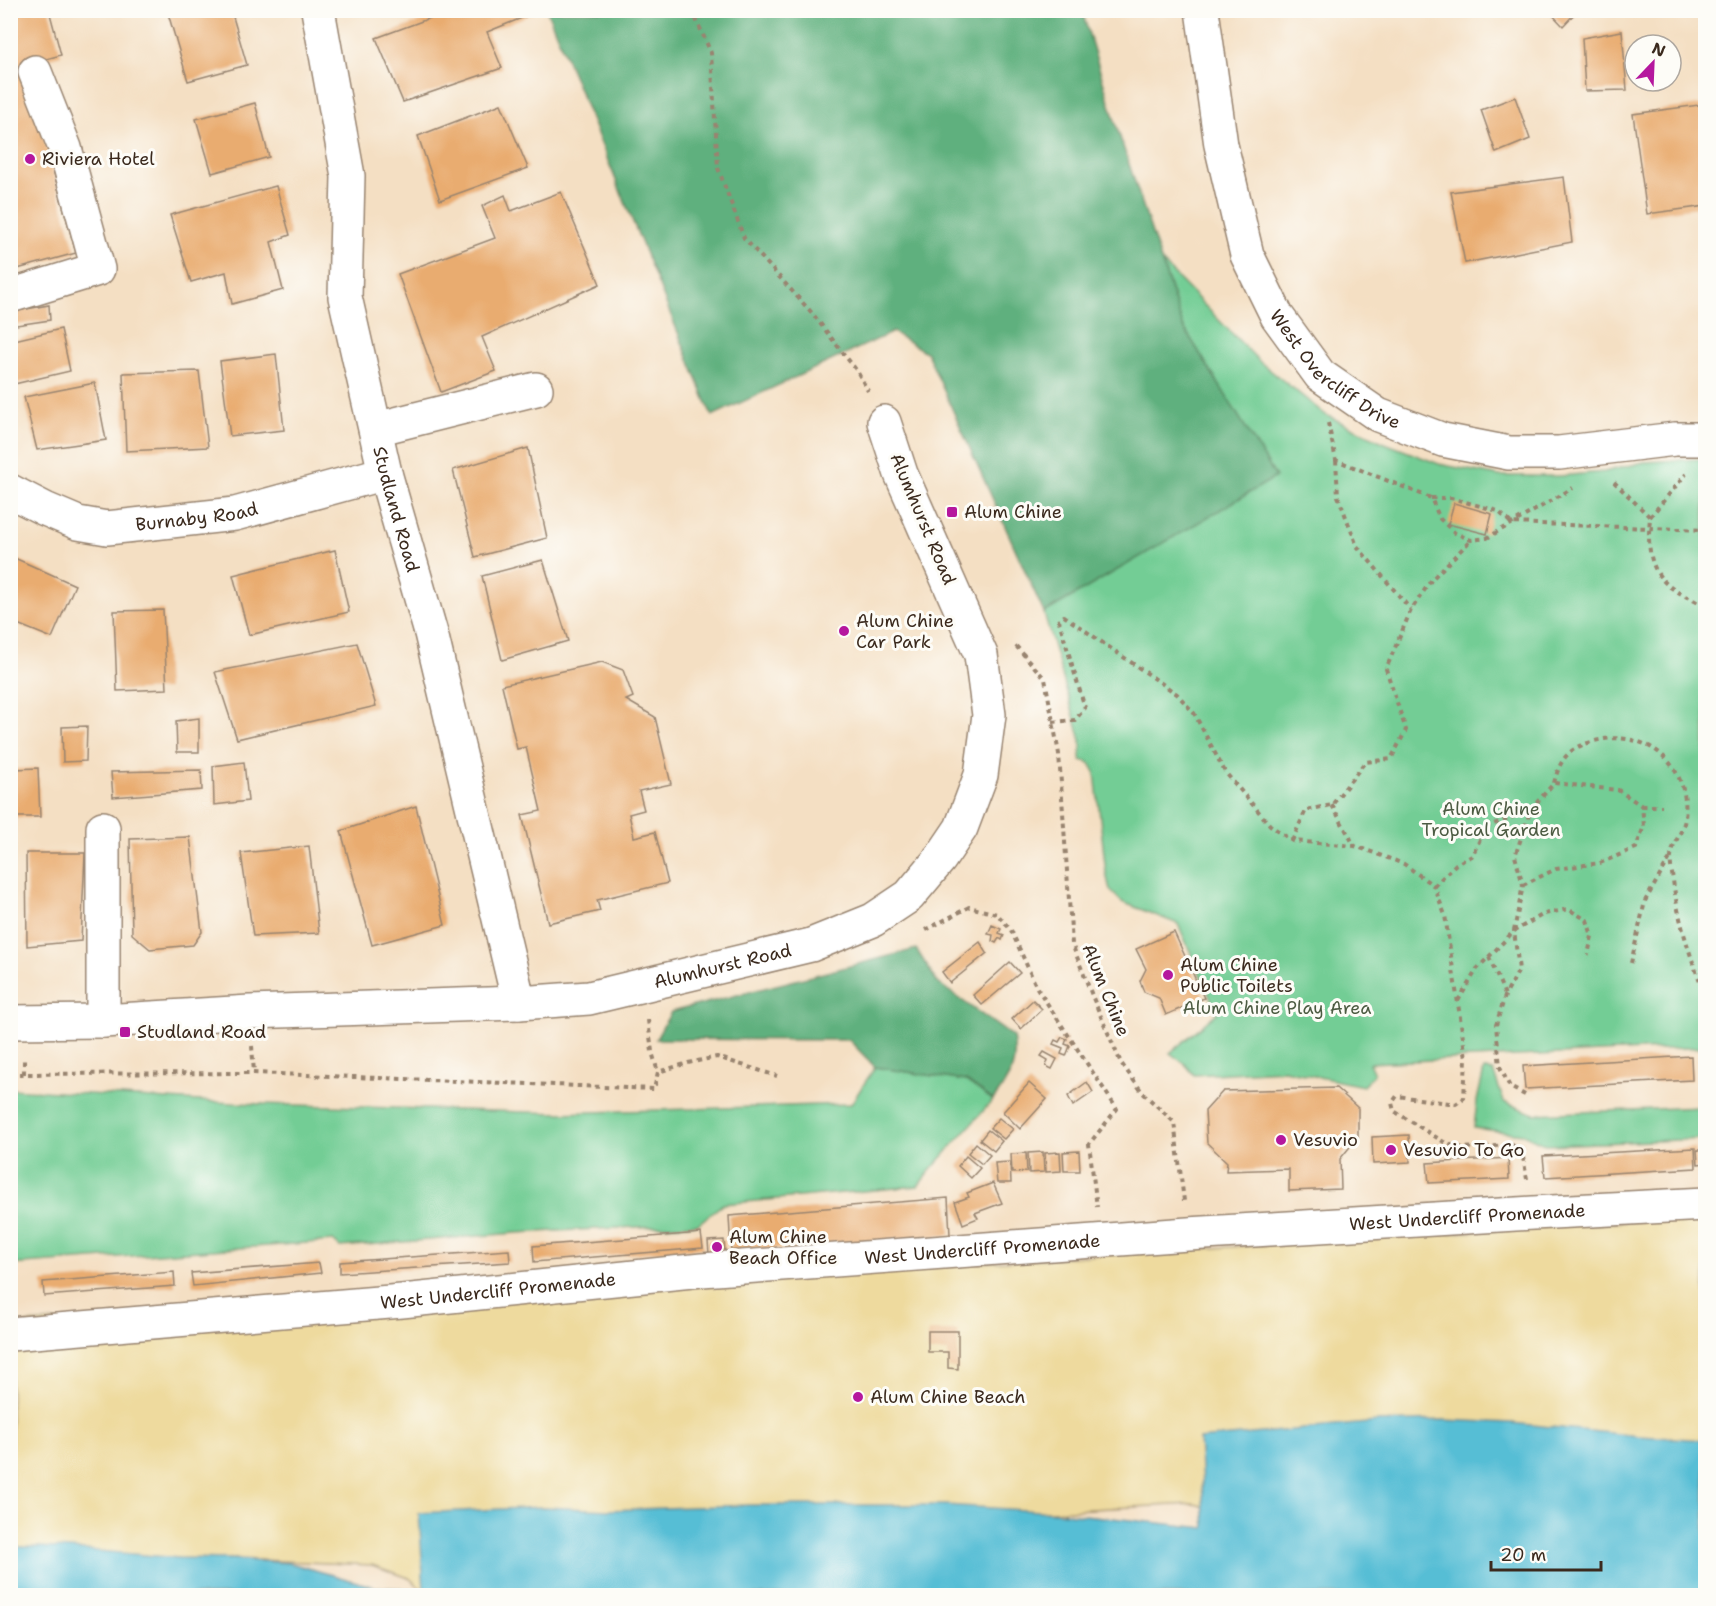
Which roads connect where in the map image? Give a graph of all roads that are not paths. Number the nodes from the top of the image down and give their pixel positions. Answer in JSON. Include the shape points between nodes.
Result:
{"nodes":[{"id":1,"x":318,"y":10,"type":"edge"},
{"id":2,"x":1202,"y":10,"type":"edge"},
{"id":3,"x":35,"y":72,"type":"dead end"},
{"id":4,"x":10,"y":296,"type":"edge"},
{"id":5,"x":536,"y":388,"type":"dead end"},
{"id":6,"x":884,"y":422,"type":"road end"},
{"id":7,"x":376,"y":429,"type":"junction"},
{"id":8,"x":1699,"y":453,"type":"edge"},
{"id":9,"x":385,"y":473,"type":"junction"},
{"id":10,"x":10,"y":491,"type":"edge"},
{"id":11,"x":102,"y":828,"type":"dead end"},
{"id":12,"x":519,"y":1003,"type":"junction"},
{"id":13,"x":103,"y":1021,"type":"junction"},
{"id":14,"x":10,"y":1022,"type":"edge"},
{"id":15,"x":1706,"y":1204,"type":"edge"},
{"id":16,"x":10,"y":1334,"type":"edge"}],
"edges":[{"from":1,"to":7,"type":"street","name":"Studland Road","via":[[348,176],[345,297]]},
{"from":2,"to":8,"type":"street","name":"West Overcliff Drive","via":[[1221,145],[1247,255],[1277,316],[1320,375],[1378,415],[1443,440],[1509,453],[1559,453],[1675,439]]},
{"from":3,"to":4,"type":"street","via":[[65,148],[98,269]]},
{"from":5,"to":7,"type":"street"},
{"from":6,"to":12,"type":"street","name":"Alumhurst Road","via":[[901,474],[981,655],[989,715],[981,775],[961,828],[909,896],[873,920],[811,945],[589,998]]},
{"from":7,"to":9,"type":"street","name":"Studland Road"},
{"from":9,"to":10,"type":"street","name":"Burnaby Road","via":[[235,514],[107,528],[78,523]]},
{"from":9,"to":12,"type":"street","name":"Studland Road","via":[[431,633]]},
{"from":11,"to":13,"type":"street"},
{"from":12,"to":13,"type":"street","name":"Alumhurst Road"},
{"from":13,"to":14,"type":"street","name":"Alumhurst Road"},
{"from":15,"to":16,"type":"street","name":"West Undercliff Promenade","via":[[1188,1234],[702,1270],[402,1301]]}]}
